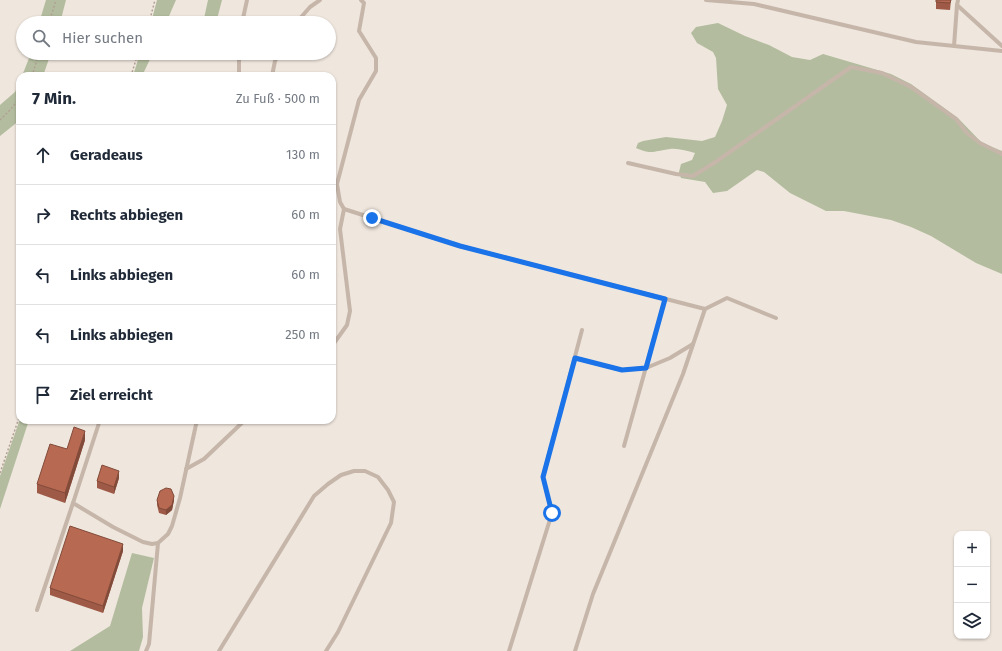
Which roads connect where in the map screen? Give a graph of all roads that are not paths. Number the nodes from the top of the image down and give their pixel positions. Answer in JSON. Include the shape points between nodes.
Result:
{"nodes":[{"id":1,"x":247,"y":0,"type":"edge"},
{"id":2,"x":320,"y":0,"type":"edge"},
{"id":3,"x":361,"y":0,"type":"edge"},
{"id":4,"x":706,"y":0,"type":"edge"},
{"id":5,"x":958,"y":0,"type":"edge"},
{"id":6,"x":957,"y":5,"type":"junction"},
{"id":7,"x":244,"y":16,"type":"edge"},
{"id":8,"x":302,"y":16,"type":"edge"},
{"id":9,"x":954,"y":46,"type":"junction"},
{"id":10,"x":1002,"y":46,"type":"edge"},
{"id":11,"x":1002,"y":51,"type":"edge"},
{"id":12,"x":239,"y":60,"type":"edge"},
{"id":13,"x":276,"y":60,"type":"edge"},
{"id":14,"x":239,"y":72,"type":"edge"},
{"id":15,"x":273,"y":72,"type":"edge"},
{"id":16,"x":1002,"y":154,"type":"edge"},
{"id":17,"x":628,"y":163,"type":"dead end"},
{"id":18,"x":344,"y":209,"type":"junction"},
{"id":19,"x":665,"y":299,"type":"junction"},
{"id":20,"x":705,"y":309,"type":"junction"},
{"id":21,"x":776,"y":318,"type":"dead end"},
{"id":22,"x":582,"y":330,"type":"dead end"},
{"id":23,"x":336,"y":340,"type":"edge"},
{"id":24,"x":694,"y":343,"type":"junction"},
{"id":25,"x":575,"y":358,"type":"junction"},
{"id":26,"x":646,"y":368,"type":"junction"},
{"id":27,"x":99,"y":424,"type":"edge"},
{"id":28,"x":196,"y":424,"type":"edge"},
{"id":29,"x":241,"y":424,"type":"edge"},
{"id":30,"x":624,"y":446,"type":"dead end"},
{"id":31,"x":186,"y":469,"type":"junction"},
{"id":32,"x":73,"y":503,"type":"junction"},
{"id":33,"x":158,"y":543,"type":"junction"},
{"id":34,"x":37,"y":610,"type":"dead end"},
{"id":35,"x":146,"y":651,"type":"edge"},
{"id":36,"x":219,"y":651,"type":"edge"},
{"id":37,"x":326,"y":651,"type":"edge"},
{"id":38,"x":509,"y":651,"type":"edge"},
{"id":39,"x":575,"y":651,"type":"edge"}],
"edges":[{"from":1,"to":7,"type":"lane"},
{"from":2,"to":8,"type":"lane"},
{"from":3,"to":18,"type":"lane","via":[[364,4],[359,31],[376,58],[376,72],[359,100],[337,184]]},
{"from":4,"to":9,"type":"lane","via":[[754,4],[916,42]]},
{"from":5,"to":6,"type":"lane"},
{"from":6,"to":9,"type":"lane"},
{"from":6,"to":10,"type":"lane"},
{"from":9,"to":11,"type":"lane"},
{"from":12,"to":14,"type":"lane"},
{"from":13,"to":15,"type":"lane"},
{"from":16,"to":17,"type":"lane","via":[[980,143],[956,119],[911,87],[882,73],[851,67],[693,176]]},
{"from":18,"to":19,"type":"lane","via":[[460,246]]},
{"from":18,"to":23,"type":"lane","via":[[340,229],[350,311],[347,325]]},
{"from":19,"to":20,"type":"lane"},
{"from":19,"to":26,"type":"lane"},
{"from":20,"to":21,"type":"lane","via":[[727,298]]},
{"from":20,"to":24,"type":"lane"},
{"from":22,"to":25,"type":"lane"},
{"from":24,"to":26,"type":"lane","via":[[670,358]]},
{"from":24,"to":39,"type":"lane","via":[[593,594]]},
{"from":25,"to":26,"type":"lane","via":[[622,370]]},
{"from":25,"to":38,"type":"lane","via":[[543,477],[552,513]]},
{"from":26,"to":30,"type":"lane"},
{"from":27,"to":32,"type":"lane"},
{"from":28,"to":31,"type":"lane"},
{"from":29,"to":31,"type":"lane","via":[[204,459]]},
{"from":31,"to":33,"type":"lane","via":[[172,526]]},
{"from":32,"to":33,"type":"lane","via":[[143,542]]},
{"from":32,"to":34,"type":"lane"},
{"from":33,"to":35,"type":"lane","via":[[149,644]]},
{"from":36,"to":37,"type":"lane","via":[[314,496],[341,475],[365,471],[378,477],[394,502],[391,523],[338,632]]}]}
